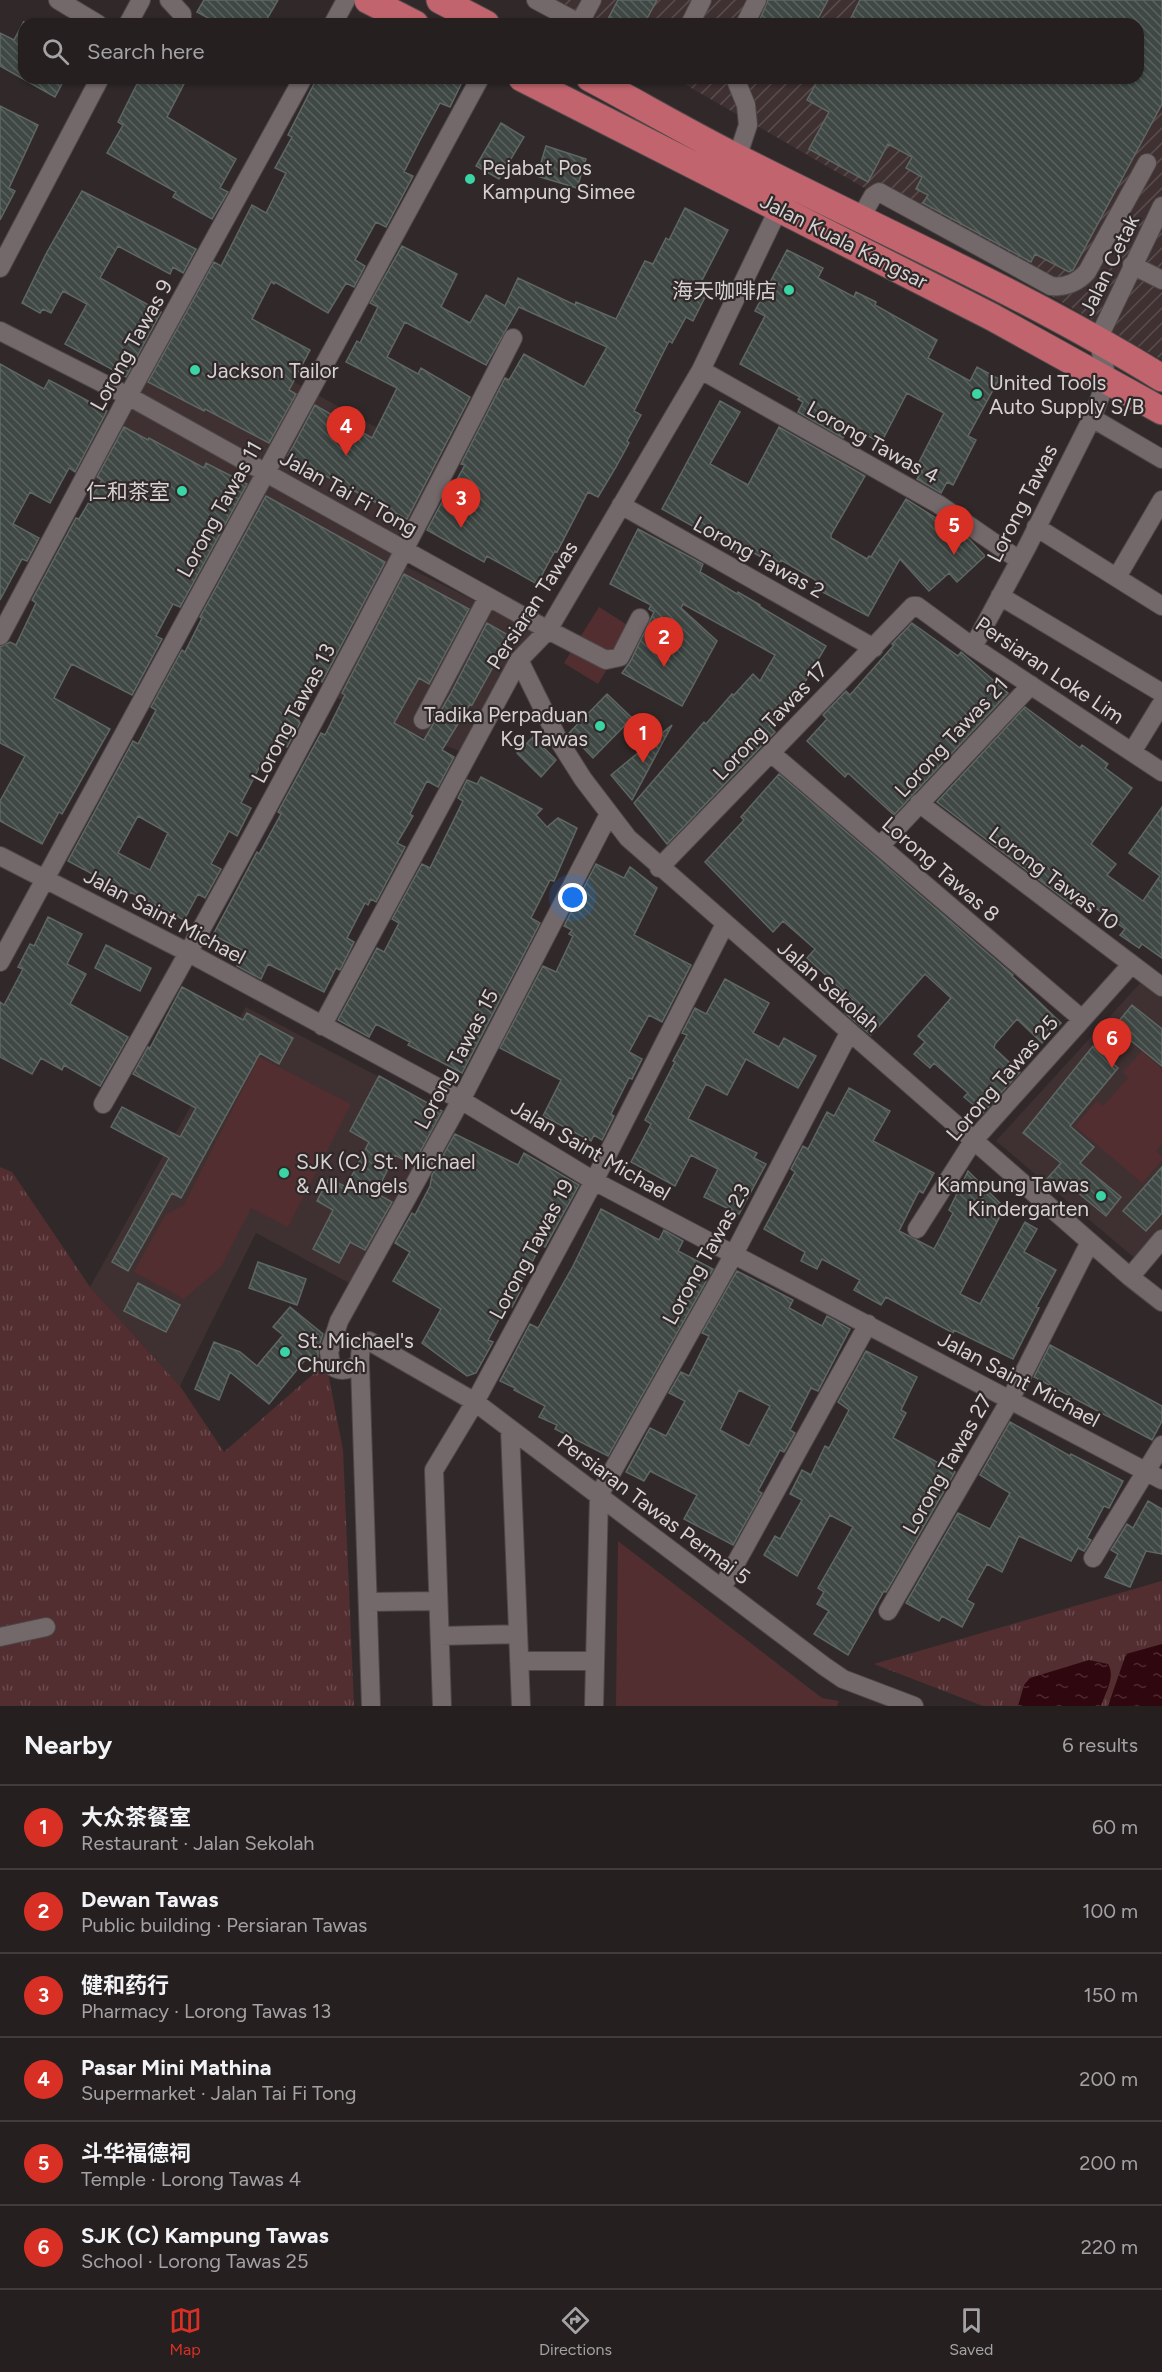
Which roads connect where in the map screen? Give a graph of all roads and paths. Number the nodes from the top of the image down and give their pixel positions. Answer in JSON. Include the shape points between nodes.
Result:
{"nodes":[{"id":1,"x":58,"y":0,"type":"edge"},
{"id":2,"x":141,"y":0,"type":"edge"},
{"id":3,"x":169,"y":0,"type":"edge"},
{"id":4,"x":346,"y":0,"type":"edge"},
{"id":5,"x":368,"y":0,"type":"edge"},
{"id":6,"x":440,"y":0,"type":"edge"},
{"id":7,"x":536,"y":0,"type":"edge"},
{"id":8,"x":592,"y":0,"type":"edge"},
{"id":9,"x":702,"y":0,"type":"edge"},
{"id":10,"x":757,"y":0,"type":"edge"},
{"id":11,"x":88,"y":18,"type":"edge"},
{"id":12,"x":131,"y":18,"type":"edge"},
{"id":13,"x":182,"y":18,"type":"edge"},
{"id":14,"x":336,"y":18,"type":"edge"},
{"id":15,"x":403,"y":18,"type":"edge"},
{"id":16,"x":474,"y":18,"type":"edge"},
{"id":17,"x":570,"y":18,"type":"edge"},
{"id":18,"x":582,"y":18,"type":"edge"},
{"id":19,"x":693,"y":18,"type":"edge"},
{"id":20,"x":748,"y":18,"type":"edge"},
{"id":21,"x":97,"y":84,"type":"edge"},
{"id":22,"x":300,"y":84,"type":"edge"},
{"id":23,"x":477,"y":84,"type":"edge"},
{"id":24,"x":534,"y":84,"type":"edge"},
{"id":25,"x":604,"y":84,"type":"edge"},
{"id":26,"x":737,"y":84,"type":"edge"},
{"id":27,"x":737,"y":158,"type":"junction"},
{"id":28,"x":1147,"y":163,"type":"dead end"},
{"id":29,"x":1162,"y":206,"type":"edge"},
{"id":30,"x":779,"y":208,"type":"junction"},
{"id":31,"x":860,"y":219,"type":"junction"},
{"id":32,"x":1132,"y":265,"type":"junction"},
{"id":33,"x":0,"y":268,"type":"edge"},
{"id":34,"x":1162,"y":280,"type":"edge"},
{"id":35,"x":0,"y":331,"type":"edge"},
{"id":36,"x":513,"y":338,"type":"dead end"},
{"id":37,"x":1098,"y":339,"type":"junction"},
{"id":38,"x":701,"y":370,"type":"junction"},
{"id":39,"x":1162,"y":378,"type":"edge"},
{"id":40,"x":1107,"y":379,"type":"junction"},
{"id":41,"x":128,"y":396,"type":"junction"},
{"id":42,"x":1162,"y":411,"type":"edge"},
{"id":43,"x":1092,"y":418,"type":"junction"},
{"id":44,"x":1162,"y":459,"type":"edge"},
{"id":45,"x":265,"y":472,"type":"junction"},
{"id":46,"x":1162,"y":500,"type":"edge"},
{"id":47,"x":621,"y":505,"type":"junction"},
{"id":48,"x":1036,"y":527,"type":"junction"},
{"id":49,"x":405,"y":551,"type":"junction"},
{"id":50,"x":1019,"y":560,"type":"junction"},
{"id":51,"x":1117,"y":578,"type":"junction"},
{"id":52,"x":1000,"y":596,"type":"junction"},
{"id":53,"x":488,"y":597,"type":"junction"},
{"id":54,"x":913,"y":606,"type":"joint"},
{"id":55,"x":1162,"y":606,"type":"edge"},
{"id":56,"x":640,"y":618,"type":"dead end"},
{"id":57,"x":548,"y":630,"type":"junction"},
{"id":58,"x":0,"y":636,"type":"edge"},
{"id":59,"x":973,"y":647,"type":"junction"},
{"id":60,"x":874,"y":648,"type":"junction"},
{"id":61,"x":519,"y":660,"type":"junction"},
{"id":62,"x":1031,"y":685,"type":"junction"},
{"id":63,"x":1162,"y":693,"type":"edge"},
{"id":64,"x":1162,"y":703,"type":"edge"},
{"id":65,"x":423,"y":720,"type":"dead end"},
{"id":66,"x":1132,"y":752,"type":"junction"},
{"id":67,"x":771,"y":753,"type":"junction"},
{"id":68,"x":1162,"y":772,"type":"edge"},
{"id":69,"x":920,"y":803,"type":"junction"},
{"id":70,"x":609,"y":814,"type":"junction"},
{"id":71,"x":880,"y":846,"type":"junction"},
{"id":72,"x":0,"y":856,"type":"edge"},
{"id":73,"x":659,"y":868,"type":"junction"},
{"id":74,"x":45,"y":877,"type":"junction"},
{"id":75,"x":725,"y":924,"type":"junction"},
{"id":76,"x":189,"y":953,"type":"junction"},
{"id":77,"x":0,"y":962,"type":"edge"},
{"id":78,"x":1131,"y":965,"type":"junction"},
{"id":79,"x":1162,"y":987,"type":"edge"},
{"id":80,"x":1082,"y":1019,"type":"junction"},
{"id":81,"x":322,"y":1026,"type":"junction"},
{"id":82,"x":849,"y":1033,"type":"junction"},
{"id":83,"x":461,"y":1100,"type":"junction"},
{"id":84,"x":103,"y":1104,"type":"dead end"},
{"id":85,"x":973,"y":1141,"type":"junction"},
{"id":86,"x":594,"y":1181,"type":"junction"},
{"id":87,"x":918,"y":1229,"type":"dead end"},
{"id":88,"x":1162,"y":1239,"type":"edge"},
{"id":89,"x":1090,"y":1242,"type":"junction"},
{"id":90,"x":734,"y":1254,"type":"junction"},
{"id":91,"x":1130,"y":1277,"type":"junction"},
{"id":92,"x":1162,"y":1302,"type":"edge"},
{"id":93,"x":868,"y":1324,"type":"junction"},
{"id":94,"x":360,"y":1364,"type":"junction"},
{"id":95,"x":1010,"y":1400,"type":"junction"},
{"id":96,"x":475,"y":1402,"type":"junction"},
{"id":97,"x":510,"y":1429,"type":"junction"},
{"id":98,"x":1162,"y":1444,"type":"edge"},
{"id":99,"x":1145,"y":1473,"type":"junction"},
{"id":100,"x":1162,"y":1480,"type":"edge"},
{"id":101,"x":599,"y":1495,"type":"junction"},
{"id":102,"x":1094,"y":1558,"type":"dead end"},
{"id":103,"x":722,"y":1588,"type":"junction"},
{"id":104,"x":438,"y":1601,"type":"junction"},
{"id":105,"x":368,"y":1602,"type":"junction"},
{"id":106,"x":888,"y":1611,"type":"dead end"},
{"id":107,"x":46,"y":1627,"type":"dead end"},
{"id":108,"x":518,"y":1634,"type":"junction"},
{"id":109,"x":440,"y":1636,"type":"junction"},
{"id":110,"x":0,"y":1637,"type":"edge"},
{"id":111,"x":519,"y":1661,"type":"junction"},
{"id":112,"x":595,"y":1661,"type":"junction"},
{"id":113,"x":371,"y":1706,"type":"edge"},
{"id":114,"x":442,"y":1706,"type":"edge"},
{"id":115,"x":521,"y":1706,"type":"edge"},
{"id":116,"x":594,"y":1706,"type":"edge"},
{"id":117,"x":914,"y":1706,"type":"edge"}],
"edges":[{"from":1,"to":11,"type":"street"},
{"from":2,"to":12,"type":"street"},
{"from":3,"to":13,"type":"street"},
{"from":4,"to":14,"type":"street"},
{"from":5,"to":15,"type":"highway"},
{"from":6,"to":16,"type":"highway"},
{"from":7,"to":17,"type":"street"},
{"from":8,"to":18,"type":"street"},
{"from":9,"to":19,"type":"street"},
{"from":10,"to":20,"type":"street"},
{"from":21,"to":33,"type":"street"},
{"from":22,"to":41,"type":"street","name":"Lorong Tawas 9"},
{"from":23,"to":45,"type":"street","name":"Lorong Tawas 11"},
{"from":24,"to":30,"type":"highway","name":"Jalan Kuala Kangsar"},
{"from":25,"to":27,"type":"highway","name":"Jalan Kuala Kangsar"},
{"from":26,"to":27,"type":"street","via":[[746,105],[747,125]]},
{"from":27,"to":31,"type":"highway","name":"Jalan Kuala Kangsar"},
{"from":28,"to":31,"type":"street","via":[[1087,272],[1063,286],[1051,286],[879,192]]},
{"from":29,"to":32,"type":"street","name":"Jalan Cetak"},
{"from":30,"to":38,"type":"street","name":"Persiaran Tawas"},
{"from":30,"to":40,"type":"highway","name":"Jalan Kuala Kangsar"},
{"from":31,"to":37,"type":"highway","name":"Jalan Kuala Kangsar"},
{"from":32,"to":34,"type":"street"},
{"from":32,"to":37,"type":"street","name":"Jalan Cetak"},
{"from":35,"to":41,"type":"street","name":"Jalan Tai Fi Tong"},
{"from":36,"to":49,"type":"street","name":"Lorong Tawas 13"},
{"from":37,"to":39,"type":"highway","name":"Jalan Kuala Kangsar"},
{"from":37,"to":40,"type":"street","name":"Jalan Cetak"},
{"from":38,"to":47,"type":"street","name":"Persiaran Tawas"},
{"from":38,"to":50,"type":"street","name":"Lorong Tawas 4","via":[[938,504]]},
{"from":40,"to":42,"type":"highway","name":"Jalan Kuala Kangsar"},
{"from":40,"to":43,"type":"street","name":"Lorong Tawas"},
{"from":41,"to":45,"type":"street","name":"Jalan Tai Fi Tong"},
{"from":41,"to":58,"type":"street","name":"Lorong Tawas 9"},
{"from":43,"to":44,"type":"street"},
{"from":43,"to":48,"type":"street","name":"Lorong Tawas"},
{"from":45,"to":49,"type":"street","name":"Jalan Tai Fi Tong"},
{"from":45,"to":74,"type":"street","name":"Lorong Tawas 11"},
{"from":46,"to":51,"type":"street"},
{"from":47,"to":57,"type":"street","name":"Persiaran Tawas"},
{"from":47,"to":60,"type":"street","name":"Lorong Tawas 2"},
{"from":48,"to":50,"type":"street","name":"Lorong Tawas"},
{"from":48,"to":51,"type":"street"},
{"from":49,"to":53,"type":"street","name":"Jalan Tai Fi Tong"},
{"from":49,"to":76,"type":"street","name":"Lorong Tawas 13"},
{"from":50,"to":52,"type":"street","name":"Lorong Tawas"},
{"from":51,"to":55,"type":"street"},
{"from":52,"to":59,"type":"street","name":"Lorong Tawas"},
{"from":52,"to":63,"type":"street"},
{"from":53,"to":57,"type":"street","name":"Jalan Tai Fi Tong"},
{"from":53,"to":65,"type":"street"},
{"from":54,"to":59,"type":"street","name":"Persiaran Loke Lim"},
{"from":54,"to":60,"type":"street","name":"Lorong Tawas 17"},
{"from":56,"to":57,"type":"street","name":"Jalan Tai Fi Tong","via":[[620,657],[613,660]]},
{"from":57,"to":61,"type":"street","name":"Persiaran Tawas"},
{"from":59,"to":62,"type":"street","name":"Persiaran Loke Lim"},
{"from":60,"to":67,"type":"street","name":"Lorong Tawas 17"},
{"from":61,"to":70,"type":"street","name":"Jalan Sekolah","via":[[559,741]]},
{"from":61,"to":81,"type":"street","name":"Persiaran Tawas"},
{"from":62,"to":66,"type":"street","name":"Persiaran Loke Lim"},
{"from":62,"to":69,"type":"street","name":"Lorong Tawas 21"},
{"from":64,"to":66,"type":"street"},
{"from":66,"to":68,"type":"street","name":"Persiaran Loke Lim"},
{"from":67,"to":71,"type":"street","name":"Lorong Tawas 8"},
{"from":67,"to":73,"type":"street","name":"Lorong Tawas 17"},
{"from":69,"to":71,"type":"street","name":"Lorong Tawas 21"},
{"from":69,"to":78,"type":"street","name":"Lorong Tawas 10"},
{"from":70,"to":73,"type":"street","name":"Jalan Sekolah"},
{"from":70,"to":83,"type":"street","name":"Lorong Tawas 15"},
{"from":71,"to":80,"type":"street","name":"Lorong Tawas 8"},
{"from":72,"to":74,"type":"street","name":"Jalan Saint Michael"},
{"from":73,"to":75,"type":"street","name":"Jalan Sekolah"},
{"from":74,"to":76,"type":"street","name":"Jalan Saint Michael"},
{"from":74,"to":77,"type":"street","name":"Lorong Tawas 11"},
{"from":75,"to":82,"type":"street","name":"Jalan Sekolah"},
{"from":75,"to":86,"type":"street","name":"Lorong Tawas 19"},
{"from":76,"to":81,"type":"street","name":"Jalan Saint Michael"},
{"from":76,"to":84,"type":"street","name":"Lorong Tawas 13"},
{"from":78,"to":79,"type":"street","name":"Lorong Tawas 10"},
{"from":78,"to":80,"type":"street","name":"Lorong Tawas 25"},
{"from":80,"to":85,"type":"street","name":"Lorong Tawas 25"},
{"from":81,"to":83,"type":"street","name":"Jalan Saint Michael"},
{"from":82,"to":85,"type":"street","name":"Jalan Sekolah"},
{"from":82,"to":90,"type":"street","name":"Lorong Tawas 23"},
{"from":83,"to":86,"type":"street","name":"Jalan Saint Michael"},
{"from":83,"to":94,"type":"street","name":"Lorong Tawas 15","via":[[339,1321],[329,1352],[331,1365],[342,1371]]},
{"from":85,"to":87,"type":"street","name":"Lorong Tawas 25"},
{"from":85,"to":89,"type":"street","name":"Jalan Sekolah"},
{"from":86,"to":90,"type":"street","name":"Jalan Saint Michael"},
{"from":86,"to":96,"type":"street","name":"Lorong Tawas 19"},
{"from":88,"to":91,"type":"street"},
{"from":89,"to":91,"type":"street","name":"Jalan Sekolah"},
{"from":89,"to":95,"type":"street","name":"Lorong Tawas 27"},
{"from":90,"to":93,"type":"street","name":"Jalan Saint Michael"},
{"from":90,"to":101,"type":"street","name":"Lorong Tawas 23"},
{"from":91,"to":92,"type":"street","name":"Jalan Sekolah"},
{"from":93,"to":95,"type":"street","name":"Jalan Saint Michael"},
{"from":93,"to":103,"type":"street"},
{"from":94,"to":96,"type":"street","name":"Persiaran Tawas Permai 5","via":[[362,1346],[369,1341]]},
{"from":94,"to":105,"type":"street"},
{"from":95,"to":99,"type":"street","name":"Jalan Saint Michael"},
{"from":95,"to":106,"type":"street","name":"Lorong Tawas 27"},
{"from":96,"to":97,"type":"street","name":"Persiaran Tawas Permai 5"},
{"from":96,"to":104,"type":"street","name":"Lorong Tawas 19","via":[[434,1470]]},
{"from":97,"to":101,"type":"street","name":"Persiaran Tawas Permai 5"},
{"from":97,"to":108,"type":"street"},
{"from":98,"to":99,"type":"street"},
{"from":99,"to":100,"type":"street","name":"Jalan Saint Michael"},
{"from":99,"to":102,"type":"street"},
{"from":101,"to":103,"type":"street","name":"Persiaran Tawas Permai 5"},
{"from":101,"to":112,"type":"street"},
{"from":103,"to":117,"type":"street","name":"Persiaran Tawas Permai 5","via":[[843,1679]]},
{"from":104,"to":105,"type":"street"},
{"from":104,"to":109,"type":"street","name":"Lorong Tawas 19"},
{"from":105,"to":113,"type":"street"},
{"from":107,"to":110,"type":"street"},
{"from":108,"to":109,"type":"street"},
{"from":108,"to":111,"type":"street"},
{"from":109,"to":114,"type":"street","name":"Lorong Tawas 19"},
{"from":111,"to":112,"type":"street"},
{"from":111,"to":115,"type":"street"},
{"from":112,"to":116,"type":"street"}]}
